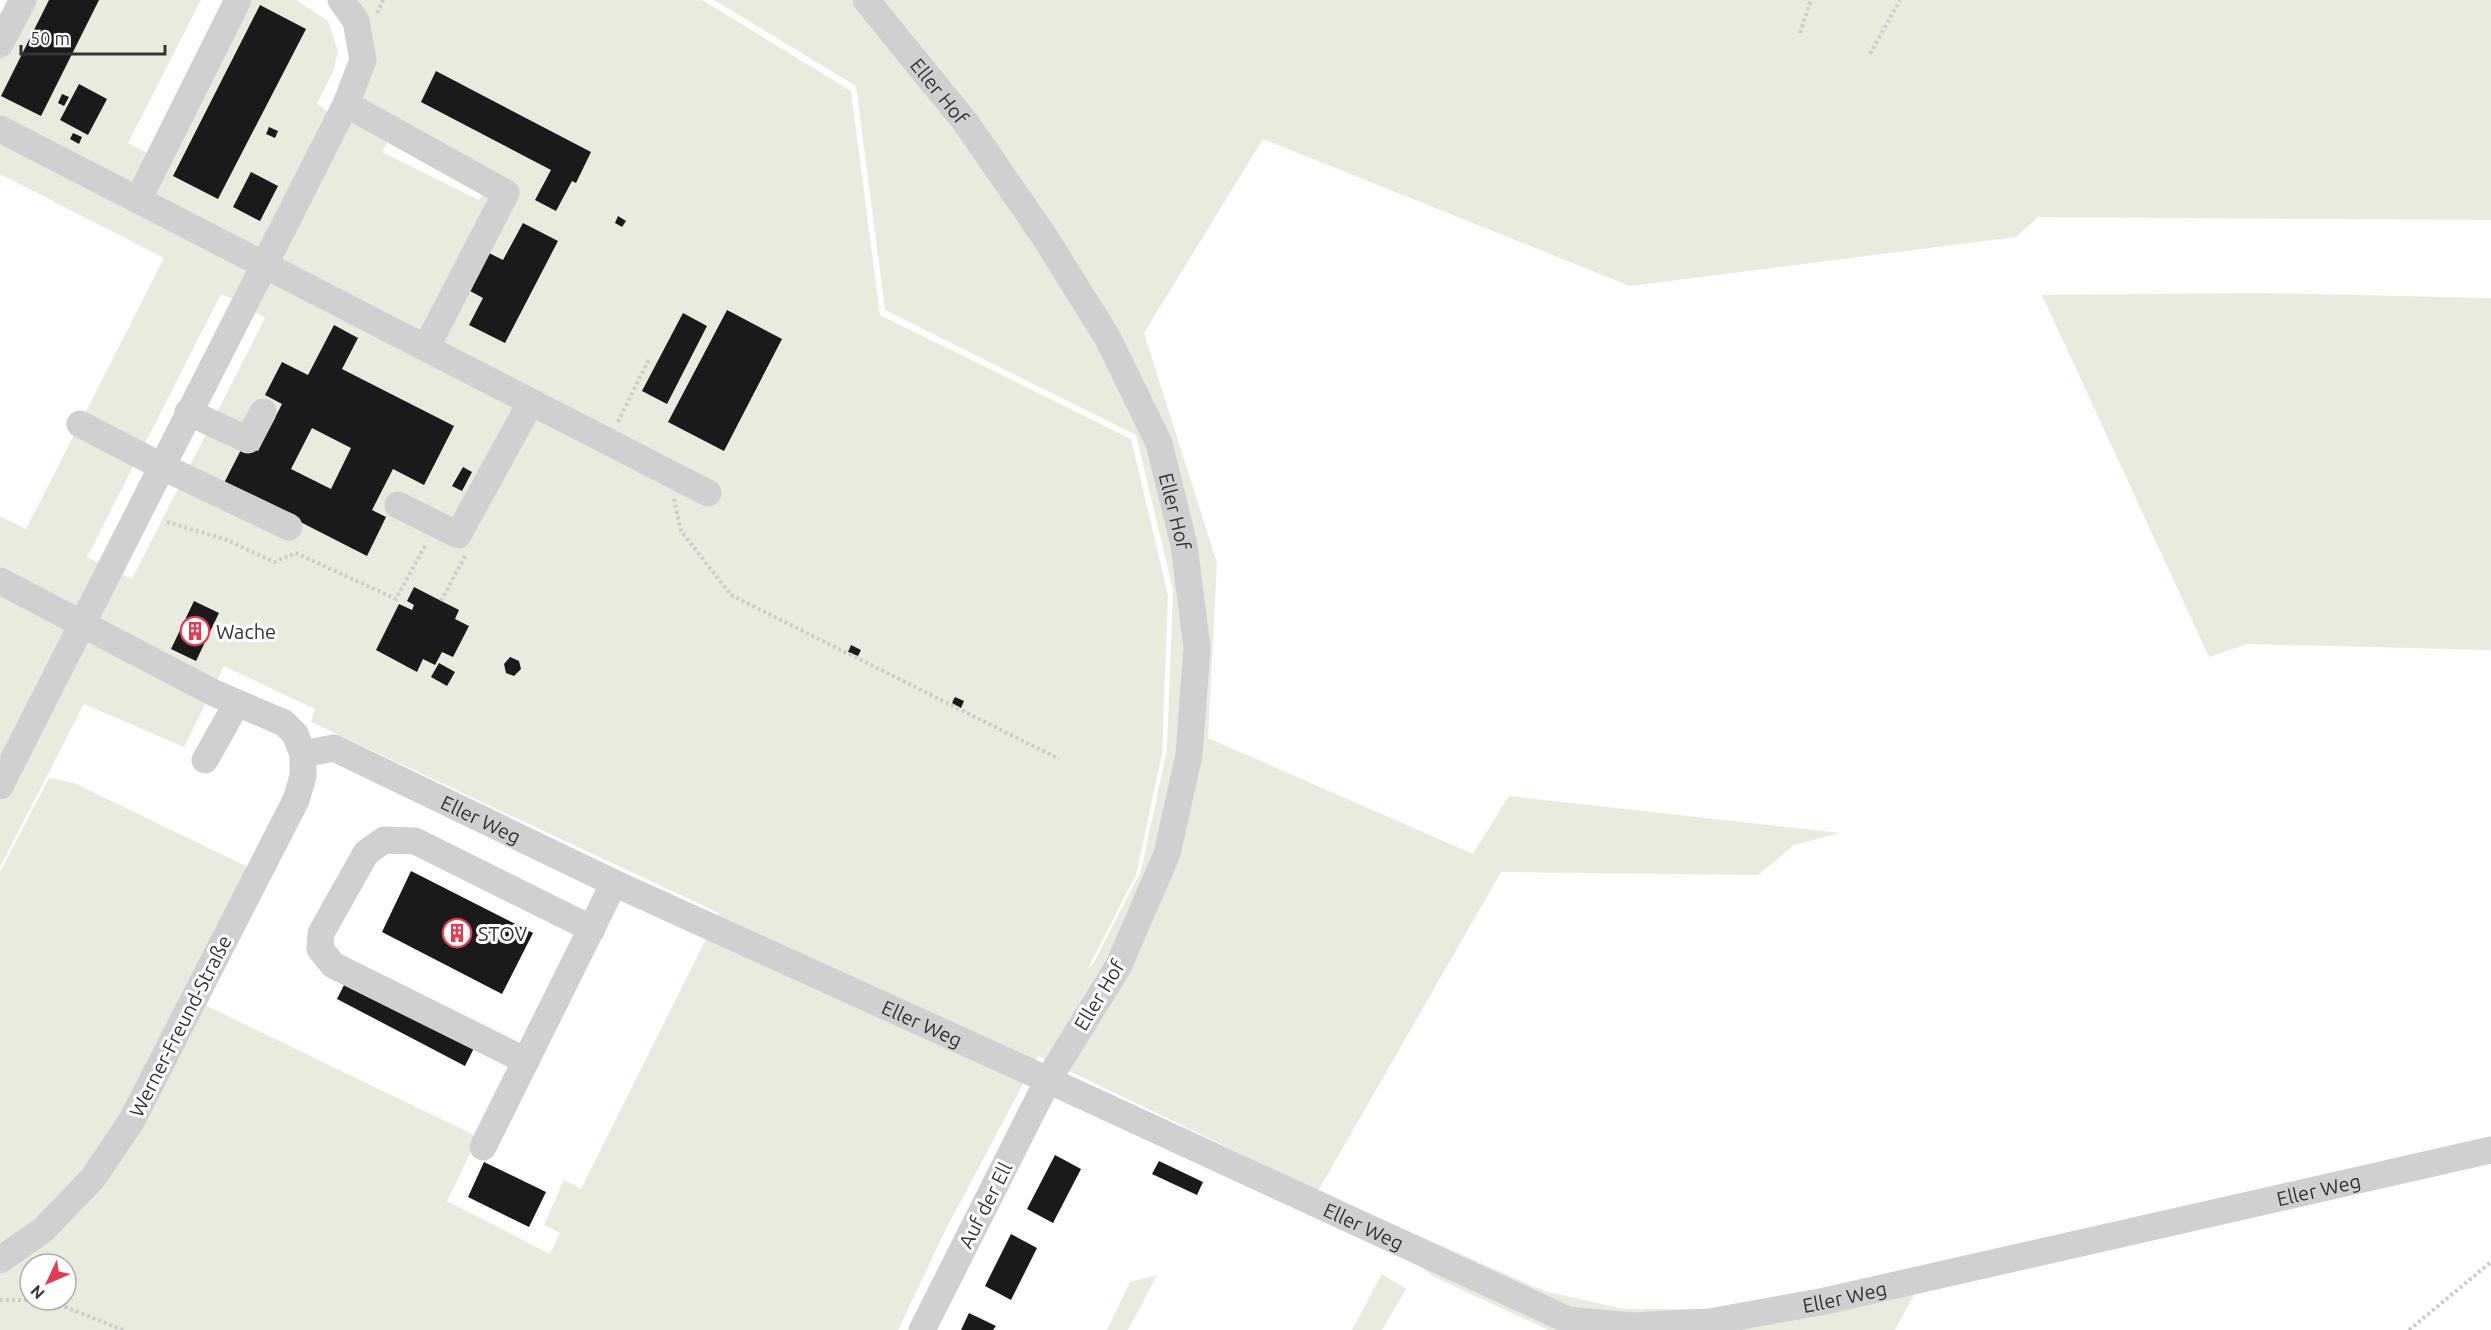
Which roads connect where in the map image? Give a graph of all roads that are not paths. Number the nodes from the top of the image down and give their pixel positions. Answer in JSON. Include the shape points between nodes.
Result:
{"nodes":[{"id":1,"x":22,"y":0,"type":"edge"},
{"id":2,"x":238,"y":0,"type":"edge"},
{"id":3,"x":341,"y":0,"type":"edge"},
{"id":4,"x":866,"y":0,"type":"edge"},
{"id":5,"x":0,"y":44,"type":"edge"},
{"id":6,"x":346,"y":104,"type":"junction"},
{"id":7,"x":0,"y":129,"type":"edge"},
{"id":8,"x":138,"y":200,"type":"junction"},
{"id":9,"x":263,"y":264,"type":"junction"},
{"id":10,"x":426,"y":348,"type":"junction"},
{"id":11,"x":531,"y":402,"type":"junction"},
{"id":12,"x":188,"y":412,"type":"junction"},
{"id":13,"x":263,"y":412,"type":"dead end"},
{"id":14,"x":80,"y":423,"type":"dead end"},
{"id":15,"x":161,"y":466,"type":"junction"},
{"id":16,"x":708,"y":493,"type":"dead end"},
{"id":17,"x":398,"y":505,"type":"dead end"},
{"id":18,"x":289,"y":527,"type":"dead end"},
{"id":19,"x":0,"y":581,"type":"edge"},
{"id":20,"x":82,"y":624,"type":"junction"},
{"id":21,"x":237,"y":703,"type":"junction"},
{"id":22,"x":303,"y":754,"type":"junction"},
{"id":23,"x":205,"y":760,"type":"dead end"},
{"id":24,"x":0,"y":786,"type":"edge"},
{"id":25,"x":614,"y":883,"type":"junction"},
{"id":26,"x":592,"y":928,"type":"junction"},
{"id":27,"x":526,"y":1061,"type":"junction"},
{"id":28,"x":1048,"y":1080,"type":"junction"},
{"id":29,"x":483,"y":1147,"type":"dead end"},
{"id":30,"x":2491,"y":1150,"type":"edge"},
{"id":31,"x":0,"y":1260,"type":"edge"},
{"id":32,"x":922,"y":1330,"type":"edge"}],
"edges":[{"from":1,"to":5,"type":"street"},
{"from":2,"to":8,"type":"street"},
{"from":3,"to":6,"type":"street","via":[[356,21],[363,60]]},
{"from":4,"to":28,"type":"street","name":"Eller Hof","via":[[966,123],[1107,337],[1159,443],[1185,545],[1197,648],[1189,755],[1167,854],[1118,967]]},
{"from":6,"to":9,"type":"street"},
{"from":6,"to":10,"type":"street","via":[[506,193]]},
{"from":7,"to":8,"type":"street"},
{"from":8,"to":9,"type":"street"},
{"from":9,"to":10,"type":"street"},
{"from":9,"to":12,"type":"street"},
{"from":10,"to":11,"type":"street"},
{"from":11,"to":16,"type":"street"},
{"from":11,"to":17,"type":"street","via":[[447,530]]},
{"from":12,"to":13,"type":"street","via":[[248,440]]},
{"from":12,"to":15,"type":"street"},
{"from":14,"to":15,"type":"street"},
{"from":15,"to":18,"type":"street"},
{"from":15,"to":20,"type":"street"},
{"from":19,"to":20,"type":"street"},
{"from":20,"to":21,"type":"street"},
{"from":20,"to":24,"type":"street"},
{"from":21,"to":22,"type":"street","via":[[284,723],[296,734]]},
{"from":21,"to":23,"type":"street"},
{"from":22,"to":25,"type":"street","name":"Eller Weg","via":[[334,748]]},
{"from":22,"to":31,"type":"street","name":"Werner-Freund-Straße","via":[[303,776],[296,800],[132,1120],[93,1178],[43,1230]]},
{"from":25,"to":26,"type":"street"},
{"from":25,"to":28,"type":"street","name":"Eller Weg"},
{"from":26,"to":27,"type":"street"},
{"from":26,"to":27,"type":"street","via":[[416,841],[384,840],[366,853],[321,933],[320,950],[333,965]]},
{"from":27,"to":29,"type":"street"},
{"from":28,"to":30,"type":"street","name":"Eller Weg","via":[[1568,1320],[1632,1326],[1709,1322],[1825,1302]]},
{"from":28,"to":32,"type":"street","name":"Auf der Ell"}]}
